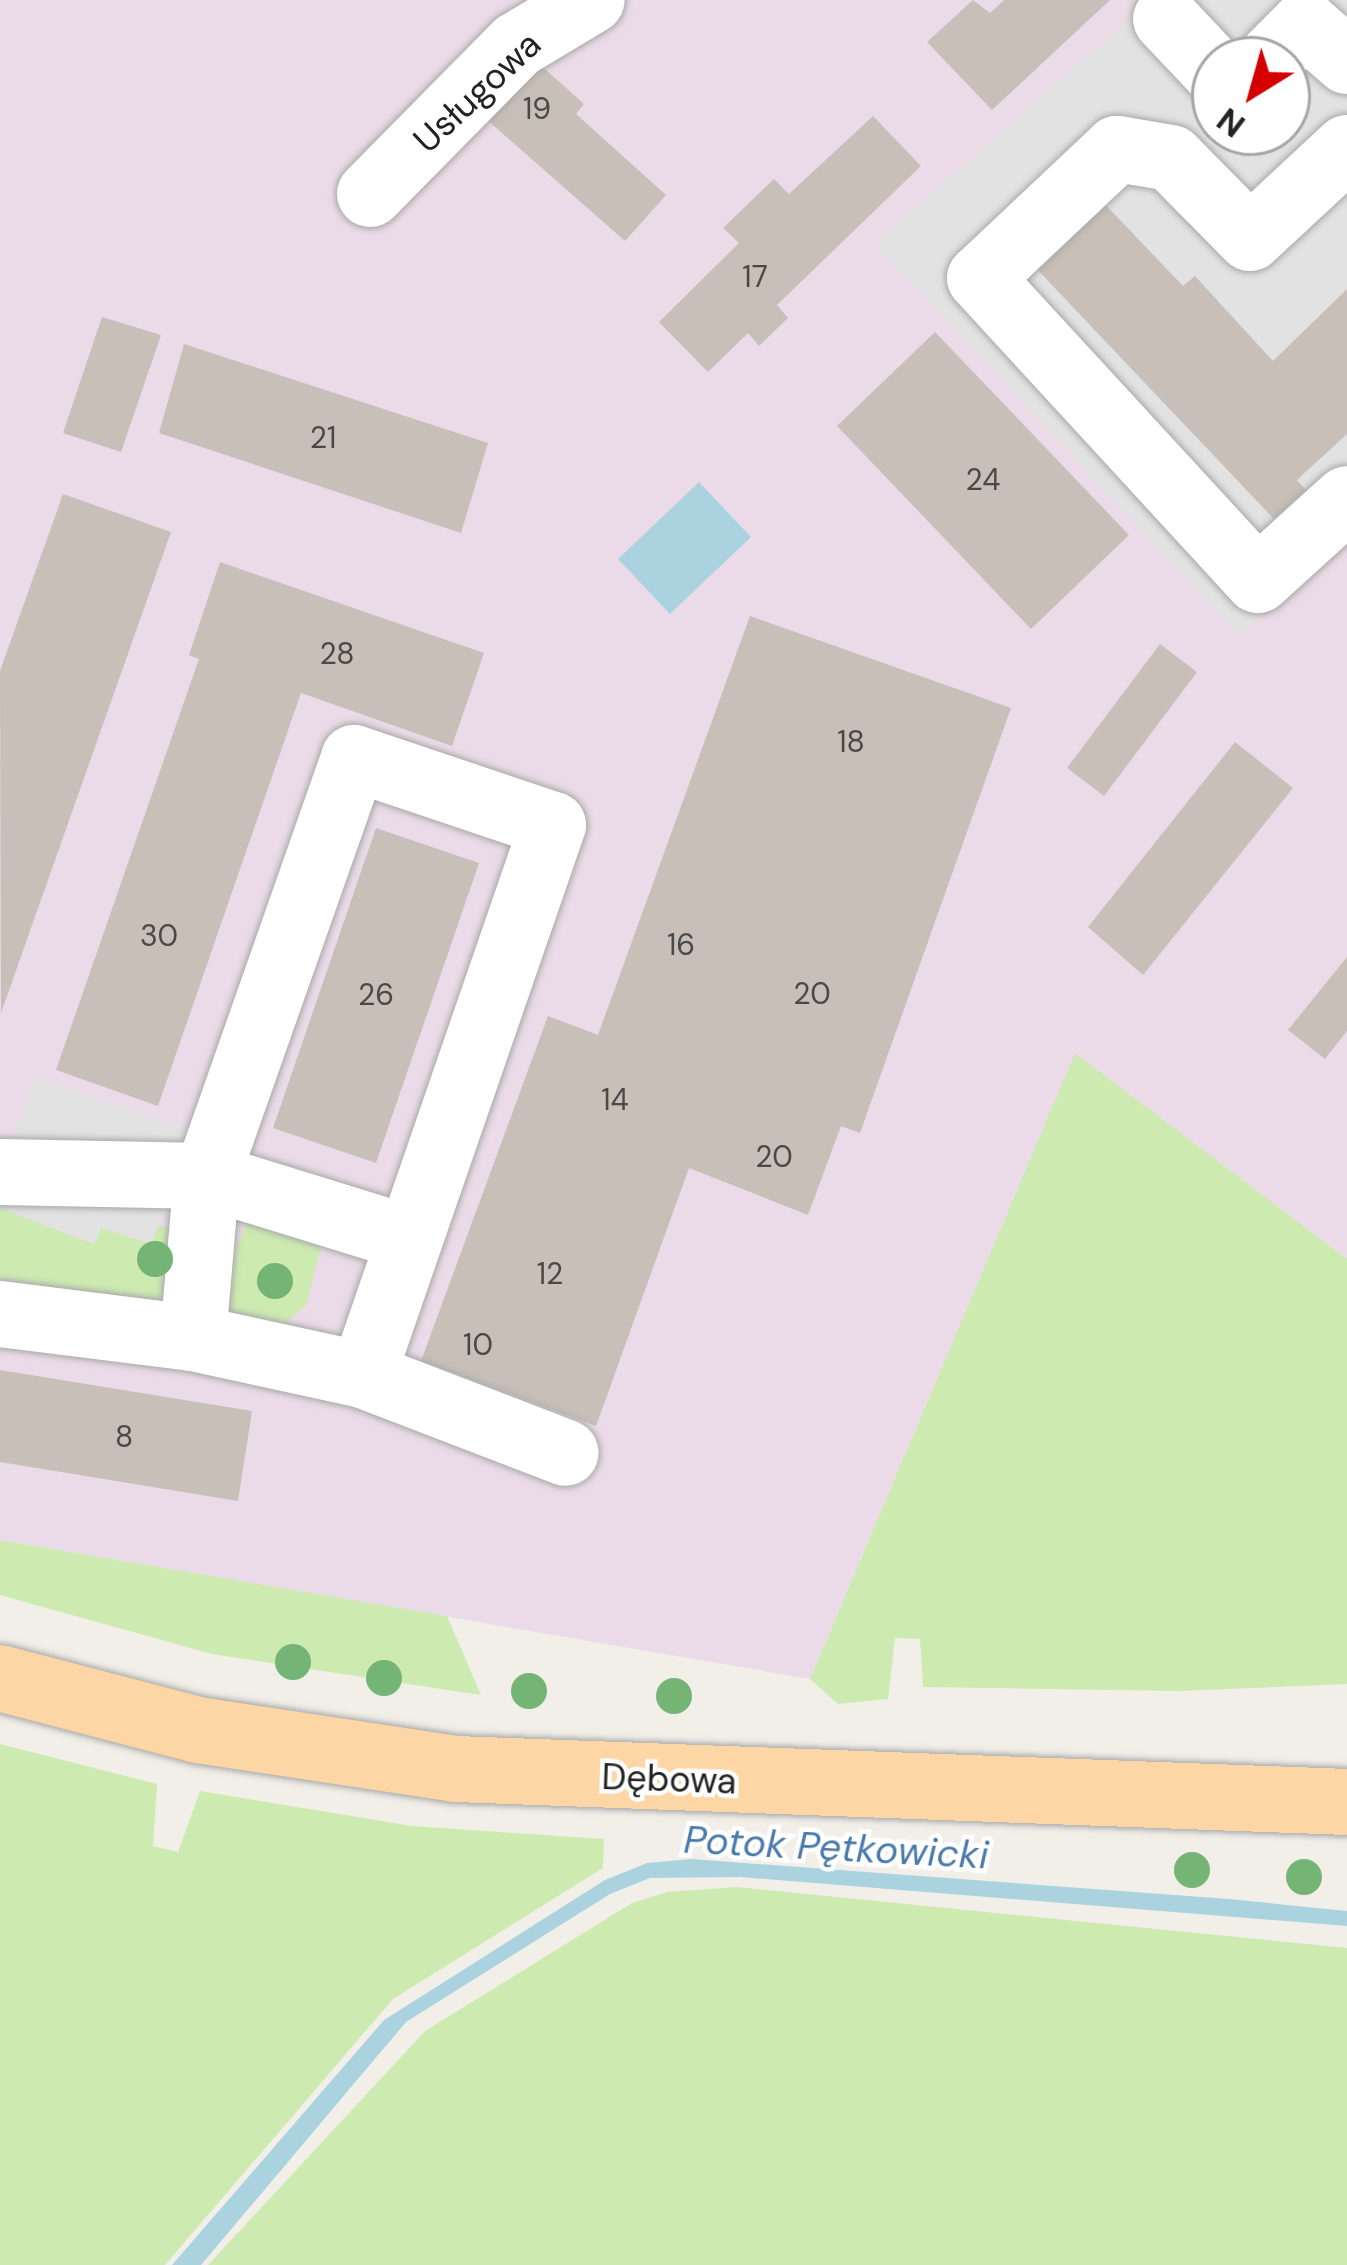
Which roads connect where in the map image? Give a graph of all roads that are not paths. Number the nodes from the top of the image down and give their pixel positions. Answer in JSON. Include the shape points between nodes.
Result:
{"nodes":[{"id":1,"x":592,"y":0,"type":"edge"},
{"id":2,"x":1166,"y":19,"type":"dead end"},
{"id":3,"x":1191,"y":45,"type":"edge"},
{"id":4,"x":1191,"y":136,"type":"edge"},
{"id":5,"x":1347,"y":148,"type":"edge"},
{"id":6,"x":1204,"y":156,"type":"edge"},
{"id":7,"x":370,"y":194,"type":"dead end"},
{"id":8,"x":1347,"y":499,"type":"edge"},
{"id":9,"x":0,"y":1172,"type":"edge"},
{"id":10,"x":207,"y":1177,"type":"junction"},
{"id":11,"x":407,"y":1238,"type":"junction"},
{"id":12,"x":0,"y":1314,"type":"edge"},
{"id":13,"x":193,"y":1338,"type":"junction"},
{"id":14,"x":363,"y":1375,"type":"junction"},
{"id":15,"x":566,"y":1453,"type":"dead end"},
{"id":16,"x":0,"y":1678,"type":"edge"},
{"id":17,"x":1347,"y":1802,"type":"edge"}],
"edges":[{"from":1,"to":7,"type":"street","name":"Usługowa","via":[[517,45]]},
{"from":2,"to":3,"type":"street"},
{"from":4,"to":8,"type":"street","via":[[1117,149],[980,278],[1258,580]]},
{"from":5,"to":6,"type":"street","via":[[1250,238]]},
{"from":9,"to":10,"type":"street"},
{"from":10,"to":11,"type":"street"},
{"from":10,"to":11,"type":"street","via":[[354,758],[553,825]]},
{"from":10,"to":13,"type":"street"},
{"from":11,"to":14,"type":"street"},
{"from":12,"to":13,"type":"street"},
{"from":13,"to":14,"type":"street"},
{"from":14,"to":15,"type":"street"},
{"from":16,"to":17,"type":"main road","name":"Dębowa","via":[[198,1730],[456,1768]]}]}
